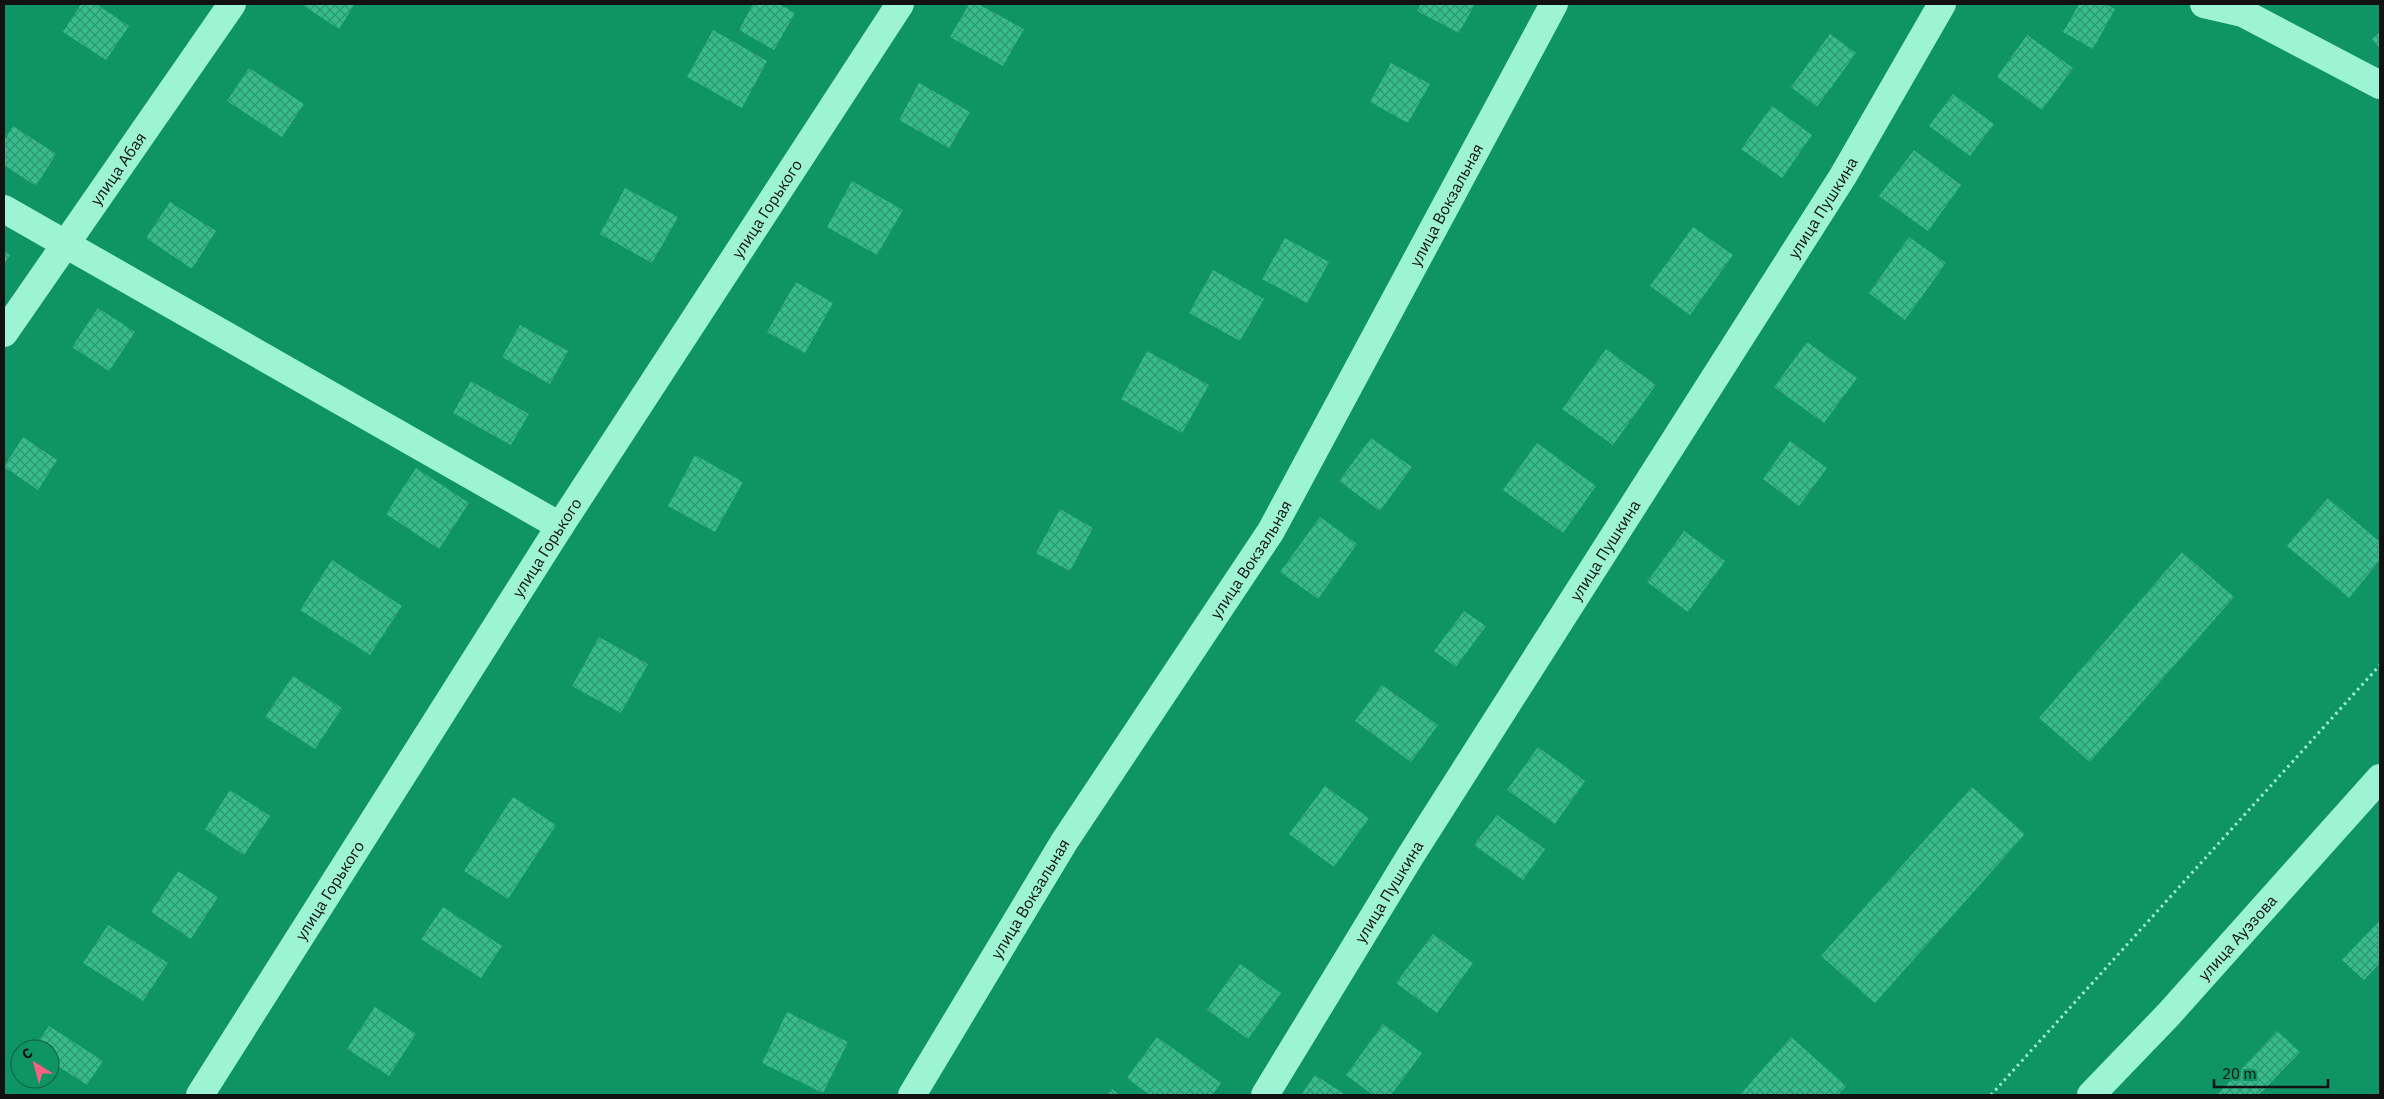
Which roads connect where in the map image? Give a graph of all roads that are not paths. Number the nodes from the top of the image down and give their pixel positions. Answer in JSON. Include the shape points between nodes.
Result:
{"nodes":[{"id":1,"x":232,"y":4,"type":"edge"},
{"id":2,"x":900,"y":4,"type":"edge"},
{"id":3,"x":1554,"y":4,"type":"edge"},
{"id":4,"x":1942,"y":4,"type":"edge"},
{"id":5,"x":2204,"y":4,"type":"edge"},
{"id":6,"x":2380,"y":85,"type":"edge"},
{"id":7,"x":4,"y":209,"type":"edge"},
{"id":8,"x":66,"y":246,"type":"junction"},
{"id":9,"x":4,"y":333,"type":"edge"},
{"id":10,"x":560,"y":526,"type":"junction"},
{"id":11,"x":2380,"y":778,"type":"edge"},
{"id":12,"x":200,"y":1095,"type":"edge"},
{"id":13,"x":912,"y":1095,"type":"edge"},
{"id":14,"x":1265,"y":1095,"type":"edge"},
{"id":15,"x":2091,"y":1095,"type":"edge"}],
"edges":[{"from":1,"to":8,"type":"street","name":"улица Абая"},
{"from":2,"to":10,"type":"street","name":"улица Горького"},
{"from":3,"to":13,"type":"street","name":"улица Вокзальная","via":[[1271,531],[1064,842]]},
{"from":4,"to":14,"type":"street","name":"улица Пушкина","via":[[1843,176],[1411,855]]},
{"from":5,"to":6,"type":"street","via":[[2244,13]]},
{"from":7,"to":8,"type":"street"},
{"from":8,"to":9,"type":"street","name":"улица Абая"},
{"from":8,"to":10,"type":"street"},
{"from":10,"to":12,"type":"street","name":"улица Горького"},
{"from":11,"to":15,"type":"street","name":"улица Ауэзова","via":[[2168,1015]]}]}
